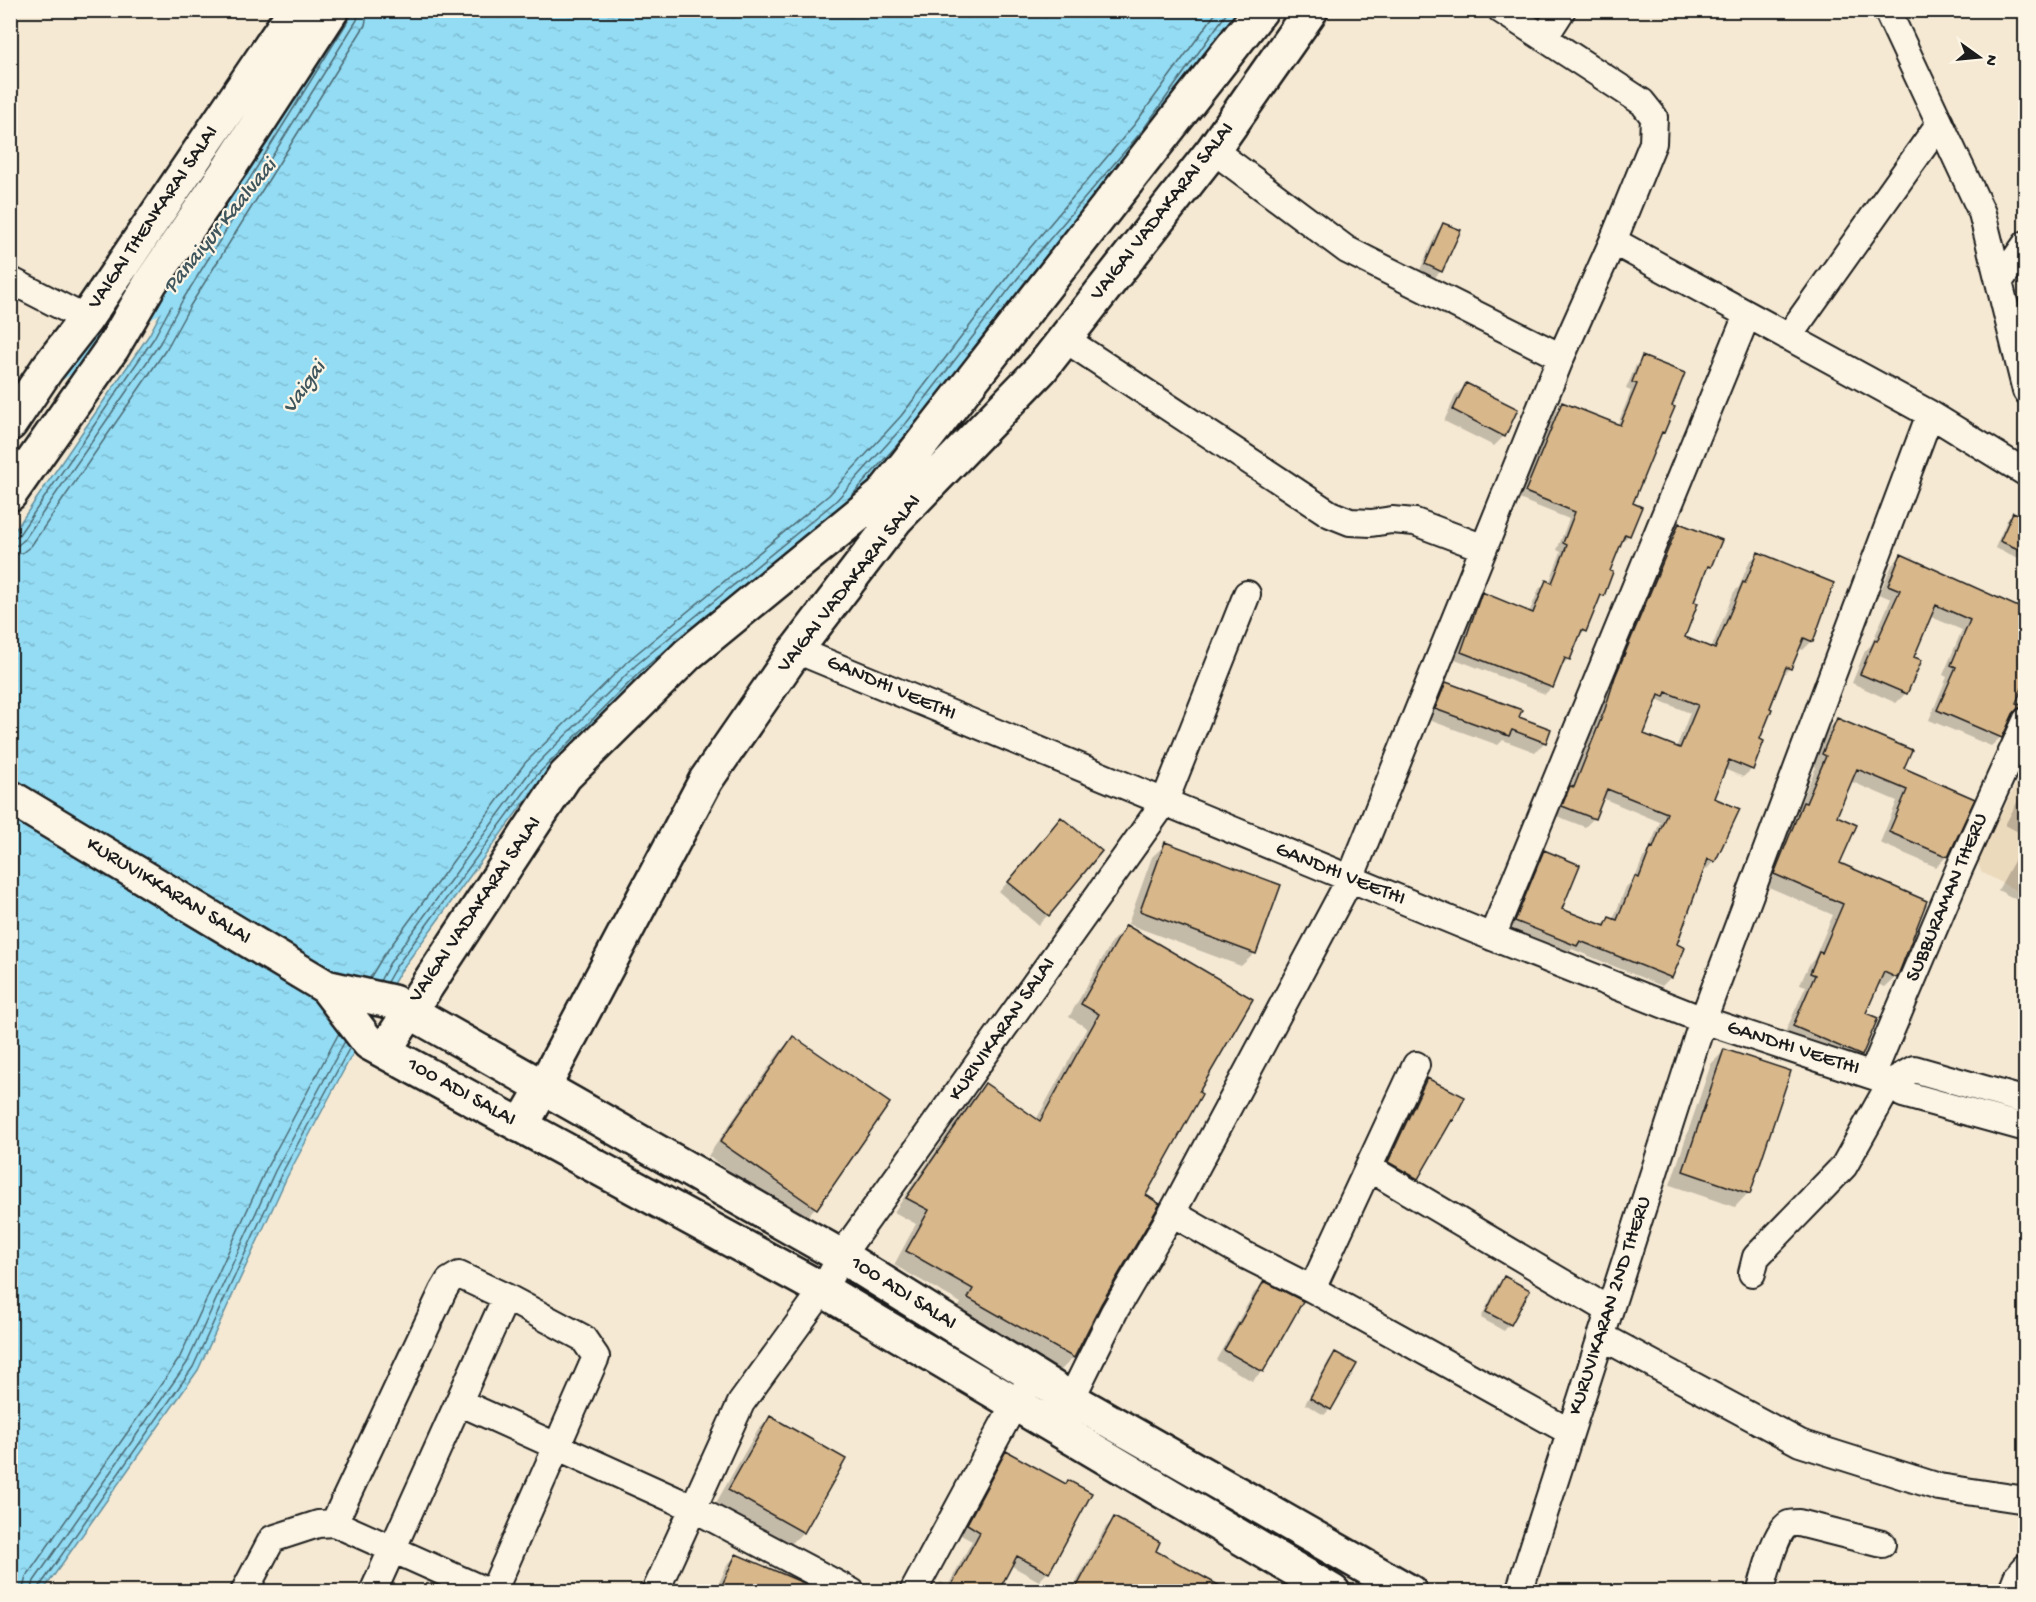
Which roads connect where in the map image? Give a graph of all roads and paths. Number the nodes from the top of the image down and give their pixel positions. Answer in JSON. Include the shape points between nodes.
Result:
{"nodes":[{"id":1,"x":295,"y":10,"type":"edge"},
{"id":2,"x":332,"y":10,"type":"edge"},
{"id":3,"x":1262,"y":10,"type":"edge"},
{"id":4,"x":1311,"y":10,"type":"edge"},
{"id":5,"x":1501,"y":10,"type":"edge"},
{"id":6,"x":1562,"y":10,"type":"edge"},
{"id":7,"x":1887,"y":10,"type":"edge"},
{"id":8,"x":1544,"y":38,"type":"junction"},
{"id":9,"x":1940,"y":123,"type":"junction"},
{"id":10,"x":1214,"y":150,"type":"junction"},
{"id":11,"x":1613,"y":241,"type":"junction"},
{"id":12,"x":2025,"y":244,"type":"edge"},
{"id":13,"x":10,"y":280,"type":"edge"},
{"id":14,"x":1999,"y":282,"type":"junction"},
{"id":15,"x":1747,"y":315,"type":"junction"},
{"id":16,"x":86,"y":319,"type":"junction"},
{"id":17,"x":1788,"y":337,"type":"junction"},
{"id":18,"x":1065,"y":339,"type":"junction"},
{"id":19,"x":1561,"y":357,"type":"junction"},
{"id":20,"x":2025,"y":391,"type":"edge"},
{"id":21,"x":19,"y":412,"type":"edge"},
{"id":22,"x":1930,"y":414,"type":"junction"},
{"id":23,"x":2025,"y":473,"type":"edge"},
{"id":24,"x":10,"y":494,"type":"edge"},
{"id":25,"x":1484,"y":548,"type":"junction"},
{"id":26,"x":1247,"y":594,"type":"dead end"},
{"id":27,"x":796,"y":650,"type":"junction"},
{"id":28,"x":2025,"y":721,"type":"edge"},
{"id":29,"x":10,"y":797,"type":"edge"},
{"id":30,"x":1164,"y":803,"type":"junction"},
{"id":31,"x":1350,"y":879,"type":"junction"},
{"id":32,"x":1492,"y":937,"type":"junction"},
{"id":33,"x":326,"y":987,"type":"junction"},
{"id":34,"x":401,"y":1006,"type":"junction"},
{"id":35,"x":1703,"y":1020,"type":"junction"},
{"id":36,"x":376,"y":1047,"type":"junction"},
{"id":37,"x":1416,"y":1065,"type":"dead end"},
{"id":38,"x":1882,"y":1079,"type":"junction"},
{"id":39,"x":543,"y":1088,"type":"junction"},
{"id":40,"x":2025,"y":1101,"type":"edge"},
{"id":41,"x":521,"y":1126,"type":"junction"},
{"id":42,"x":2025,"y":1128,"type":"edge"},
{"id":43,"x":1369,"y":1168,"type":"junction"},
{"id":44,"x":1172,"y":1213,"type":"junction"},
{"id":45,"x":841,"y":1256,"type":"junction"},
{"id":46,"x":1752,"y":1273,"type":"dead end"},
{"id":47,"x":1312,"y":1288,"type":"junction"},
{"id":48,"x":823,"y":1290,"type":"junction"},
{"id":49,"x":506,"y":1297,"type":"junction"},
{"id":50,"x":1610,"y":1310,"type":"junction"},
{"id":51,"x":1601,"y":1336,"type":"junction"},
{"id":52,"x":1034,"y":1376,"type":"junction"},
{"id":53,"x":1071,"y":1399,"type":"junction"},
{"id":54,"x":459,"y":1402,"type":"junction"},
{"id":55,"x":1015,"y":1403,"type":"junction"},
{"id":56,"x":1051,"y":1424,"type":"junction"},
{"id":57,"x":1570,"y":1432,"type":"junction"},
{"id":58,"x":557,"y":1445,"type":"junction"},
{"id":59,"x":2025,"y":1500,"type":"edge"},
{"id":60,"x":693,"y":1508,"type":"junction"},
{"id":61,"x":334,"y":1523,"type":"junction"},
{"id":62,"x":1882,"y":1544,"type":"dead end"},
{"id":63,"x":392,"y":1550,"type":"junction"},
{"id":64,"x":2025,"y":1568,"type":"edge"},
{"id":65,"x":244,"y":1592,"type":"edge"},
{"id":66,"x":373,"y":1592,"type":"edge"},
{"id":67,"x":491,"y":1592,"type":"edge"},
{"id":68,"x":655,"y":1592,"type":"edge"},
{"id":69,"x":852,"y":1592,"type":"edge"},
{"id":70,"x":913,"y":1592,"type":"edge"},
{"id":71,"x":1333,"y":1592,"type":"edge"},
{"id":72,"x":1410,"y":1592,"type":"edge"},
{"id":73,"x":1519,"y":1592,"type":"edge"},
{"id":74,"x":1760,"y":1592,"type":"edge"},
{"id":75,"x":2010,"y":1592,"type":"edge"}],
"edges":[{"from":1,"to":16,"type":"main road","name":"VAIGAI THENKARAI SALAI"},
{"from":2,"to":24,"type":"main road","name":"VAIGAI THENKARAI SALAI","via":[[151,282],[113,347]]},
{"from":3,"to":34,"type":"main road","name":"VAIGAI VADAKARAI SALAI","via":[[882,495],[688,654],[565,776]]},
{"from":4,"to":10,"type":"main road","name":"VAIGAI VADAKARAI SALAI"},
{"from":5,"to":8,"type":"street"},
{"from":6,"to":8,"type":"street"},
{"from":7,"to":9,"type":"street"},
{"from":8,"to":11,"type":"street","via":[[1642,102],[1654,117],[1653,143]]},
{"from":9,"to":14,"type":"street","via":[[1982,213]]},
{"from":9,"to":17,"type":"street"},
{"from":10,"to":18,"type":"main road","name":"VAIGAI VADAKARAI SALAI"},
{"from":10,"to":19,"type":"street","via":[[1347,250]]},
{"from":11,"to":15,"type":"street"},
{"from":11,"to":19,"type":"street"},
{"from":12,"to":14,"type":"street"},
{"from":13,"to":16,"type":"street"},
{"from":14,"to":20,"type":"street"},
{"from":15,"to":17,"type":"street"},
{"from":15,"to":32,"type":"street"},
{"from":16,"to":21,"type":"main road","name":"VAIGAI THENKARAI SALAI"},
{"from":17,"to":22,"type":"street"},
{"from":18,"to":25,"type":"street","via":[[1330,514],[1350,522],[1415,522]]},
{"from":18,"to":27,"type":"main road","name":"VAIGAI VADAKARAI SALAI","via":[[1041,369],[896,519]]},
{"from":19,"to":25,"type":"street"},
{"from":22,"to":23,"type":"street"},
{"from":22,"to":35,"type":"street","name":"KURUVIKARAN 2ND THERU"},
{"from":25,"to":31,"type":"street"},
{"from":26,"to":30,"type":"street","name":"KURIVIKARAN SALAI"},
{"from":27,"to":30,"type":"street","name":"GANDHI VEETHI"},
{"from":27,"to":39,"type":"main road","name":"VAIGAI VADAKARAI SALAI","via":[[706,780]]},
{"from":28,"to":38,"type":"street","name":"SUBBURAMAN THERU","via":[[1960,867]]},
{"from":29,"to":33,"type":"main road","name":"KURUVIKKARAN SALAI"},
{"from":30,"to":31,"type":"street","name":"GANDHI VEETHI"},
{"from":30,"to":45,"type":"street","name":"KURIVIKARAN SALAI"},
{"from":31,"to":32,"type":"street","name":"GANDHI VEETHI"},
{"from":31,"to":44,"type":"street"},
{"from":32,"to":35,"type":"street","name":"GANDHI VEETHI"},
{"from":33,"to":34,"type":"main road","name":"KURUVIKKARAN SALAI"},
{"from":33,"to":36,"type":"main road","name":"KURUVIKKARAN SALAI"},
{"from":34,"to":36,"type":"main road","name":"VAIGAI VADAKARAI SALAI"},
{"from":34,"to":39,"type":"main road","name":"100 ADI SALAI"},
{"from":35,"to":38,"type":"street","name":"GANDHI VEETHI"},
{"from":35,"to":50,"type":"street","name":"KURUVIKARAN 2ND THERU"},
{"from":36,"to":41,"type":"main road","name":"100 ADI SALAI"},
{"from":37,"to":43,"type":"street"},
{"from":38,"to":40,"type":"street","via":[[1914,1069]]},
{"from":38,"to":42,"type":"street","name":"GANDHI VEETHI","via":[[1903,1094]]},
{"from":38,"to":46,"type":"street","name":"SUBBURAMAN THERU","via":[[1844,1167],[1756,1257]]},
{"from":39,"to":41,"type":"main road","name":"VAIGAI VADAKARAI SALAI"},
{"from":39,"to":45,"type":"main road","name":"100 ADI SALAI"},
{"from":41,"to":48,"type":"main road","name":"100 ADI SALAI"},
{"from":43,"to":47,"type":"street"},
{"from":43,"to":50,"type":"street"},
{"from":44,"to":47,"type":"street"},
{"from":44,"to":53,"type":"street","via":[[1114,1312]]},
{"from":45,"to":48,"type":"street","name":"KURIVIKARAN SALAI"},
{"from":45,"to":52,"type":"main road","name":"100 ADI SALAI"},
{"from":47,"to":57,"type":"street"},
{"from":48,"to":55,"type":"main road","name":"100 ADI SALAI"},
{"from":48,"to":60,"type":"street","name":"KURIVIKARAN SALAI","via":[[741,1403]]},
{"from":49,"to":54,"type":"street"},
{"from":49,"to":58,"type":"street","via":[[583,1338],[596,1357]]},
{"from":49,"to":61,"type":"street","via":[[459,1275],[449,1281]]},
{"from":50,"to":51,"type":"street","name":"KURUVIKARAN 2ND THERU"},
{"from":51,"to":57,"type":"street","name":"KURUVIKARAN 2ND THERU"},
{"from":51,"to":59,"type":"street","via":[[1800,1443],[1939,1487]]},
{"from":52,"to":53,"type":"main road","name":"100 ADI SALAI"},
{"from":52,"to":55,"type":"street"},
{"from":53,"to":56,"type":"street"},
{"from":53,"to":72,"type":"main road","name":"100 ADI SALAI"},
{"from":54,"to":58,"type":"street"},
{"from":54,"to":63,"type":"street"},
{"from":55,"to":56,"type":"main road","name":"100 ADI SALAI"},
{"from":55,"to":70,"type":"street"},
{"from":56,"to":71,"type":"main road","name":"100 ADI SALAI"},
{"from":57,"to":73,"type":"street","name":"KURUVIKARAN 2ND THERU"},
{"from":58,"to":60,"type":"street"},
{"from":58,"to":67,"type":"street"},
{"from":60,"to":68,"type":"street","name":"KURIVIKARAN SALAI"},
{"from":60,"to":69,"type":"street"},
{"from":61,"to":63,"type":"street"},
{"from":61,"to":65,"type":"street","via":[[318,1524],[272,1539]]},
{"from":62,"to":74,"type":"street","via":[[1790,1523],[1782,1529],[1775,1544]]},
{"from":63,"to":66,"type":"street"},
{"from":63,"to":67,"type":"street"},
{"from":64,"to":75,"type":"street"}]}
